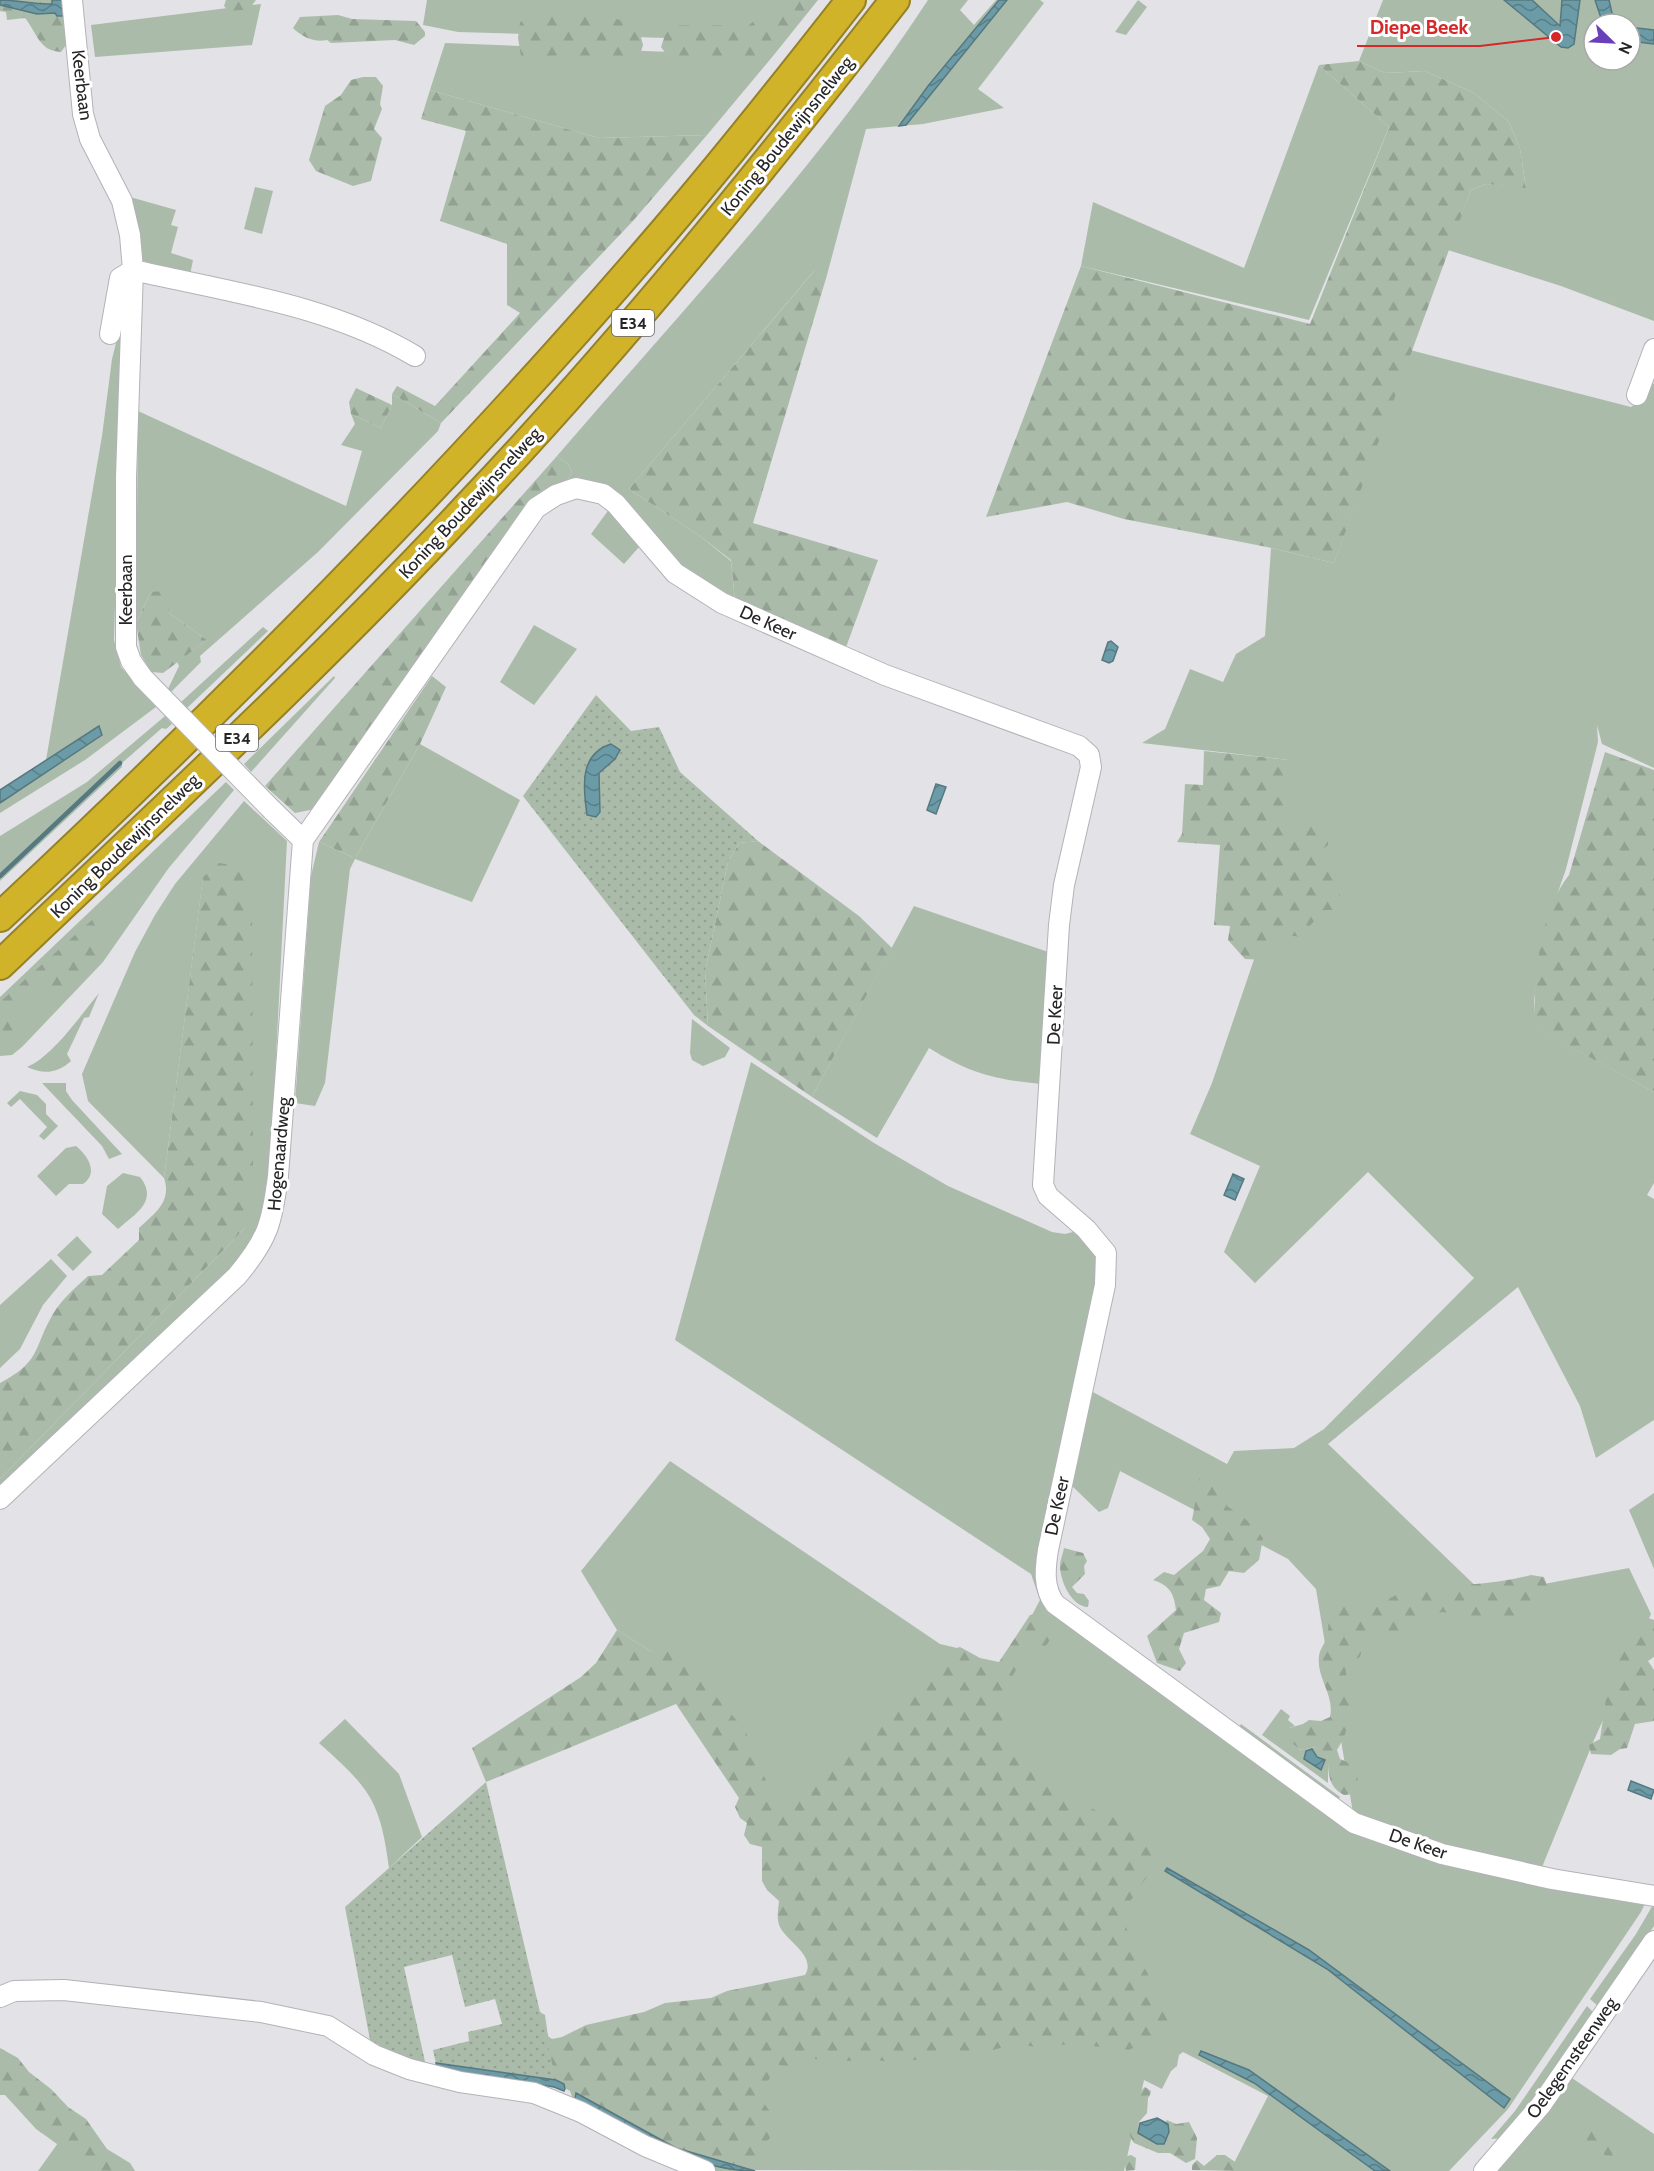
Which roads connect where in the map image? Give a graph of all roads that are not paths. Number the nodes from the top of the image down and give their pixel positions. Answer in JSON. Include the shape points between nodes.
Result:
{"nodes":[{"id":1,"x":72,"y":0,"type":"edge"},
{"id":2,"x":851,"y":0,"type":"edge"},
{"id":3,"x":895,"y":0,"type":"edge"},
{"id":4,"x":133,"y":270,"type":"junction"},
{"id":5,"x":110,"y":334,"type":"dead end"},
{"id":6,"x":1654,"y":349,"type":"edge"},
{"id":7,"x":415,"y":356,"type":"dead end"},
{"id":8,"x":1637,"y":395,"type":"dead end"},
{"id":9,"x":303,"y":840,"type":"junction"},
{"id":10,"x":0,"y":917,"type":"edge"},
{"id":11,"x":0,"y":965,"type":"edge"},
{"id":12,"x":0,"y":1499,"type":"edge"},
{"id":13,"x":1654,"y":1896,"type":"edge"},
{"id":14,"x":1654,"y":1941,"type":"edge"},
{"id":15,"x":0,"y":1997,"type":"edge"},
{"id":16,"x":705,"y":2171,"type":"edge"},
{"id":17,"x":1484,"y":2171,"type":"edge"}],
"edges":[{"from":1,"to":4,"type":"street","name":"Keerbaan","via":[[83,114],[90,139],[122,201]]},
{"from":2,"to":10,"type":"highway","name":"Koning Boudewijnsnelweg","number":"E34","via":[[665,231],[442,479],[173,753]]},
{"from":3,"to":11,"type":"highway","name":"Koning Boudewijnsnelweg","number":"E34","via":[[682,265],[565,402],[469,506],[335,645]]},
{"from":4,"to":5,"type":"street","via":[[120,278]]},
{"from":4,"to":7,"type":"street","via":[[354,324]]},
{"from":4,"to":9,"type":"street","name":"Keerbaan","bridge":true,"via":[[126,647],[143,678]]},
{"from":6,"to":8,"type":"street"},
{"from":9,"to":12,"type":"street","name":"Hogenaardweg","via":[[279,1176],[273,1219],[260,1250]]},
{"from":9,"to":13,"type":"street","name":"De Keer","via":[[536,508],[576,488],[603,494],[616,504],[675,573],[722,603],[885,675],[1079,746],[1089,754],[1091,767],[1064,885],[1059,925],[1043,1185],[1048,1196],[1086,1229],[1106,1253],[1106,1260],[1105,1286],[1048,1550],[1046,1579],[1052,1599],[1354,1822],[1442,1854],[1552,1879]]},
{"from":14,"to":17,"type":"street","name":"Oelegemsteenweg","via":[[1541,2105]]},
{"from":15,"to":16,"type":"street","via":[[14,1991],[64,1990],[261,2012],[328,2026],[374,2055],[409,2069],[460,2082],[534,2093]]}]}
